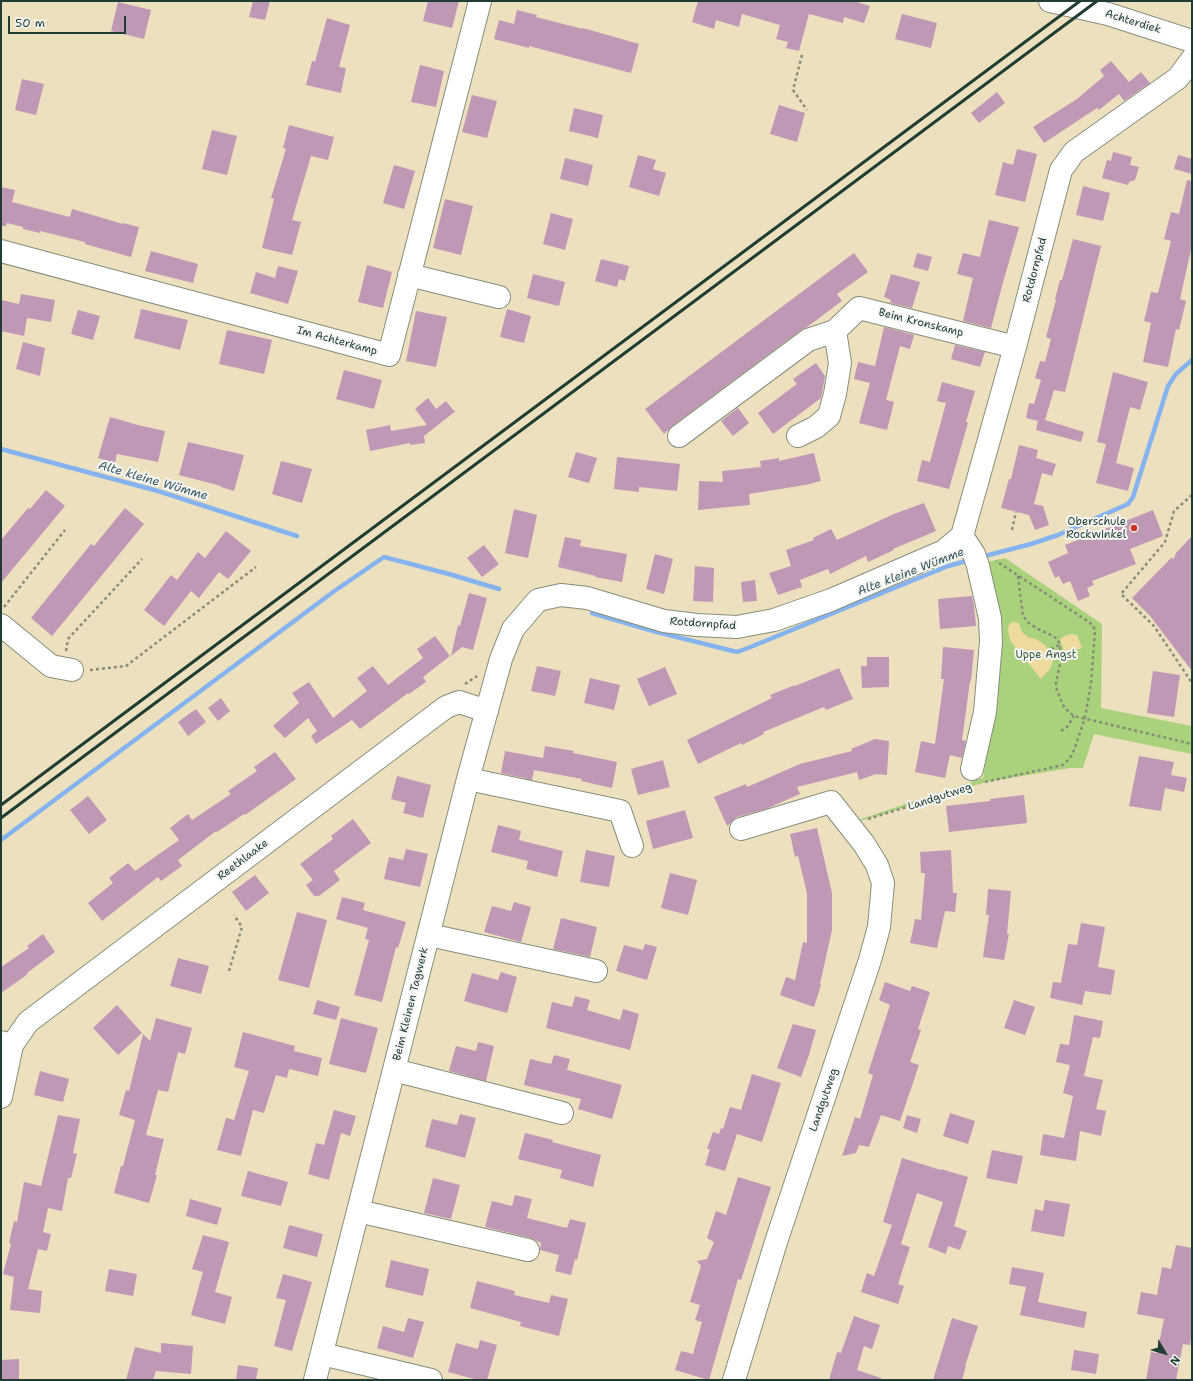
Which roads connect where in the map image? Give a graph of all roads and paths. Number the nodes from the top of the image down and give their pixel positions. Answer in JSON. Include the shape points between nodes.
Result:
{"nodes":[{"id":1,"x":480,"y":1,"type":"edge"},
{"id":2,"x":1050,"y":1,"type":"edge"},
{"id":3,"x":1192,"y":41,"type":"edge"},
{"id":4,"x":802,"y":55,"type":"dead end"},
{"id":5,"x":1192,"y":59,"type":"edge"},
{"id":6,"x":807,"y":110,"type":"dead end"},
{"id":7,"x":1,"y":251,"type":"edge"},
{"id":8,"x":409,"y":275,"type":"junction"},
{"id":9,"x":499,"y":297,"type":"dead end"},
{"id":10,"x":835,"y":331,"type":"junction"},
{"id":11,"x":1014,"y":347,"type":"junction"},
{"id":12,"x":679,"y":436,"type":"dead end"},
{"id":13,"x":798,"y":436,"type":"dead end"},
{"id":14,"x":1192,"y":496,"type":"edge"},
{"id":15,"x":1016,"y":512,"type":"dead end"},
{"id":16,"x":65,"y":530,"type":"dead end"},
{"id":17,"x":1012,"y":530,"type":"dead end"},
{"id":18,"x":962,"y":536,"type":"junction"},
{"id":19,"x":142,"y":559,"type":"dead end"},
{"id":20,"x":981,"y":560,"type":"junction"},
{"id":21,"x":256,"y":567,"type":"dead end"},
{"id":22,"x":1018,"y":576,"type":"junction"},
{"id":23,"x":1,"y":610,"type":"edge"},
{"id":24,"x":1,"y":625,"type":"edge"},
{"id":25,"x":513,"y":629,"type":"joint"},
{"id":26,"x":1059,"y":644,"type":"junction"},
{"id":27,"x":1051,"y":649,"type":"dead end"},
{"id":28,"x":68,"y":670,"type":"junction"},
{"id":29,"x":478,"y":675,"type":"dead end"},
{"id":30,"x":1192,"y":683,"type":"edge"},
{"id":31,"x":446,"y":708,"type":"junction"},
{"id":32,"x":487,"y":711,"type":"junction"},
{"id":33,"x":1074,"y":716,"type":"junction"},
{"id":34,"x":1085,"y":718,"type":"junction"},
{"id":35,"x":1061,"y":731,"type":"dead end"},
{"id":36,"x":1192,"y":744,"type":"edge"},
{"id":37,"x":468,"y":779,"type":"junction"},
{"id":38,"x":977,"y":781,"type":"junction"},
{"id":39,"x":848,"y":824,"type":"junction"},
{"id":40,"x":741,"y":829,"type":"dead end"},
{"id":41,"x":632,"y":846,"type":"dead end"},
{"id":42,"x":234,"y":915,"type":"dead end"},
{"id":43,"x":429,"y":935,"type":"junction"},
{"id":44,"x":229,"y":971,"type":"dead end"},
{"id":45,"x":596,"y":971,"type":"dead end"},
{"id":46,"x":7,"y":1044,"type":"edge"},
{"id":47,"x":394,"y":1070,"type":"junction"},
{"id":48,"x":1,"y":1096,"type":"edge"},
{"id":49,"x":562,"y":1112,"type":"dead end"},
{"id":50,"x":358,"y":1211,"type":"junction"},
{"id":51,"x":528,"y":1250,"type":"dead end"},
{"id":52,"x":322,"y":1354,"type":"junction"},
{"id":53,"x":315,"y":1380,"type":"edge"},
{"id":54,"x":431,"y":1380,"type":"edge"},
{"id":55,"x":734,"y":1380,"type":"edge"}],
"edges":[{"from":1,"to":8,"type":"street","name":"Im Achterkamp"},
{"from":2,"to":3,"type":"street","name":"Achterdiek","via":[[1108,14]]},
{"from":4,"to":6,"type":"path","via":[[792,90]]},
{"from":5,"to":11,"type":"street","name":"Rotdornpfad","via":[[1178,78],[1074,152],[1061,170]]},
{"from":7,"to":8,"type":"street","name":"Im Achterkamp","via":[[388,355]]},
{"from":8,"to":9,"type":"street"},
{"from":10,"to":11,"type":"street","name":"Beim Kronskamp","via":[[859,308]]},
{"from":10,"to":12,"type":"street","name":"Beim Kronskamp","via":[[808,340]]},
{"from":10,"to":13,"type":"street","via":[[840,363],[829,416],[816,427]]},
{"from":11,"to":18,"type":"street","name":"Rotdornpfad"},
{"from":14,"to":30,"type":"path","via":[[1174,511],[1165,542],[1121,594],[1154,626]]},
{"from":15,"to":17,"type":"path"},
{"from":16,"to":23,"type":"path"},
{"from":18,"to":20,"type":"street"},
{"from":18,"to":25,"type":"street","name":"Rotdornpfad","via":[[944,551],[831,600],[774,620],[737,627],[698,625],[664,621],[587,598],[561,595],[538,600]]},
{"from":19,"to":28,"type":"path","via":[[68,639]]},
{"from":20,"to":22,"type":"path"},
{"from":20,"to":38,"type":"street","via":[[991,642]]},
{"from":21,"to":28,"type":"path","via":[[126,666],[98,670]]},
{"from":22,"to":26,"type":"path","via":[[1023,616],[1029,623],[1053,636]]},
{"from":22,"to":34,"type":"path","name":"Landgutweg","via":[[1086,620],[1094,628],[1091,683]]},
{"from":24,"to":28,"type":"street","via":[[52,666]]},
{"from":25,"to":32,"type":"street","name":"Beim Kleinen Tagwerk","via":[[501,659]]},
{"from":26,"to":27,"type":"path"},
{"from":26,"to":33,"type":"path","via":[[1061,660],[1056,683],[1057,691],[1064,707]]},
{"from":29,"to":31,"type":"path","via":[[454,692]]},
{"from":31,"to":32,"type":"street","name":"Reethlaake","via":[[460,702]]},
{"from":31,"to":46,"type":"street","name":"Reethlaake","via":[[28,1022]]},
{"from":32,"to":37,"type":"street","name":"Beim Kleinen Tagwerk"},
{"from":33,"to":34,"type":"path"},
{"from":33,"to":35,"type":"path"},
{"from":34,"to":36,"type":"path"},
{"from":34,"to":38,"type":"path","name":"Landgutweg","via":[[1074,750],[1063,765]]},
{"from":37,"to":41,"type":"street","via":[[620,811]]},
{"from":37,"to":43,"type":"street","name":"Beim Kleinen Tagwerk"},
{"from":38,"to":39,"type":"path","name":"Landgutweg"},
{"from":39,"to":40,"type":"street","name":"Landgutweg","via":[[831,802]]},
{"from":39,"to":55,"type":"street","name":"Landgutweg","via":[[877,865],[883,883],[879,927],[776,1242]]},
{"from":42,"to":44,"type":"path","via":[[242,927]]},
{"from":43,"to":45,"type":"street"},
{"from":43,"to":47,"type":"street","name":"Beim Kleinen Tagwerk"},
{"from":46,"to":48,"type":"street"},
{"from":47,"to":49,"type":"street"},
{"from":47,"to":50,"type":"street","name":"Beim Kleinen Tagwerk"},
{"from":50,"to":51,"type":"street"},
{"from":50,"to":52,"type":"street","name":"Beim Kleinen Tagwerk"},
{"from":52,"to":53,"type":"street","name":"Beim Kleinen Tagwerk"},
{"from":52,"to":54,"type":"street"}]}
